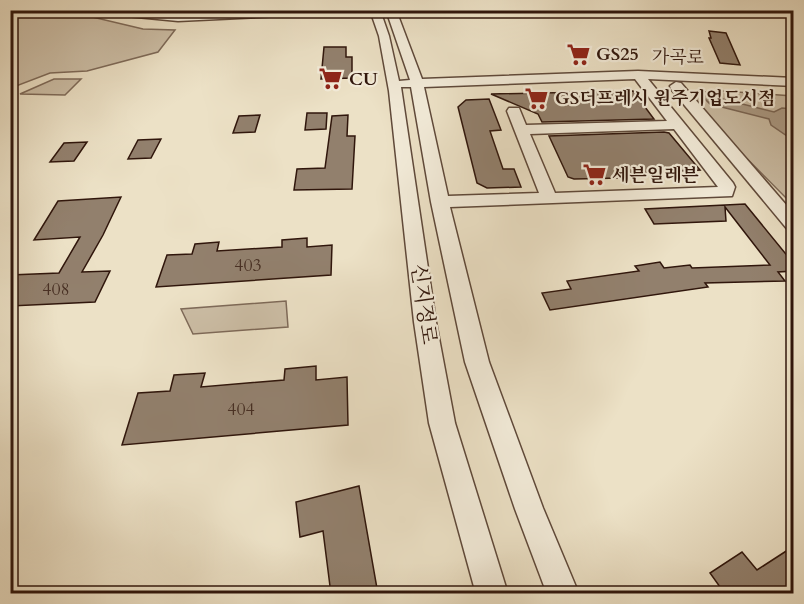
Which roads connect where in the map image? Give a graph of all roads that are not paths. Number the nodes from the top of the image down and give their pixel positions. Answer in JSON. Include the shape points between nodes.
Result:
{"nodes":[{"id":1,"x":166,"y":10,"type":"edge"},
{"id":2,"x":375,"y":10,"type":"edge"},
{"id":3,"x":391,"y":10,"type":"edge"},
{"id":4,"x":99,"y":11,"type":"edge"},
{"id":5,"x":300,"y":11,"type":"edge"},
{"id":6,"x":235,"y":13,"type":"edge"},
{"id":7,"x":153,"y":18,"type":"junction"},
{"id":8,"x":301,"y":25,"type":"dead end"},
{"id":9,"x":640,"y":78,"type":"junction"},
{"id":10,"x":794,"y":82,"type":"edge"},
{"id":11,"x":676,"y":86,"type":"dead end"},
{"id":12,"x":417,"y":87,"type":"junction"},
{"id":13,"x":395,"y":88,"type":"junction"},
{"id":14,"x":794,"y":88,"type":"edge"},
{"id":15,"x":514,"y":111,"type":"dead end"},
{"id":16,"x":678,"y":125,"type":"junction"},
{"id":17,"x":521,"y":130,"type":"junction"},
{"id":18,"x":549,"y":198,"type":"junction"},
{"id":19,"x":440,"y":202,"type":"junction"},
{"id":20,"x":794,"y":226,"type":"edge"},
{"id":21,"x":492,"y":594,"type":"edge"},
{"id":22,"x":563,"y":594,"type":"edge"}],
"edges":[{"from":1,"to":7,"type":"street"},
{"from":2,"to":13,"type":"street","name":"신지정로"},
{"from":3,"to":12,"type":"street","name":"신지정로"},
{"from":4,"to":7,"type":"street"},
{"from":5,"to":6,"type":"street"},
{"from":5,"to":8,"type":"street"},
{"from":6,"to":7,"type":"street"},
{"from":9,"to":10,"type":"street","name":"가곡로","via":[[690,75]]},
{"from":9,"to":12,"type":"street","name":"가곡로"},
{"from":9,"to":14,"type":"street","name":"가곡로"},
{"from":9,"to":16,"type":"street"},
{"from":11,"to":20,"type":"street"},
{"from":12,"to":13,"type":"street","name":"가곡로"},
{"from":12,"to":19,"type":"street","name":"신지정로"},
{"from":13,"to":21,"type":"street","name":"신지정로","via":[[442,423]]},
{"from":15,"to":17,"type":"street"},
{"from":16,"to":17,"type":"street"},
{"from":16,"to":18,"type":"street","via":[[727,187],[726,192]]},
{"from":17,"to":18,"type":"street"},
{"from":18,"to":19,"type":"street"},
{"from":19,"to":22,"type":"street","name":"신지정로","via":[[477,362]]}]}
